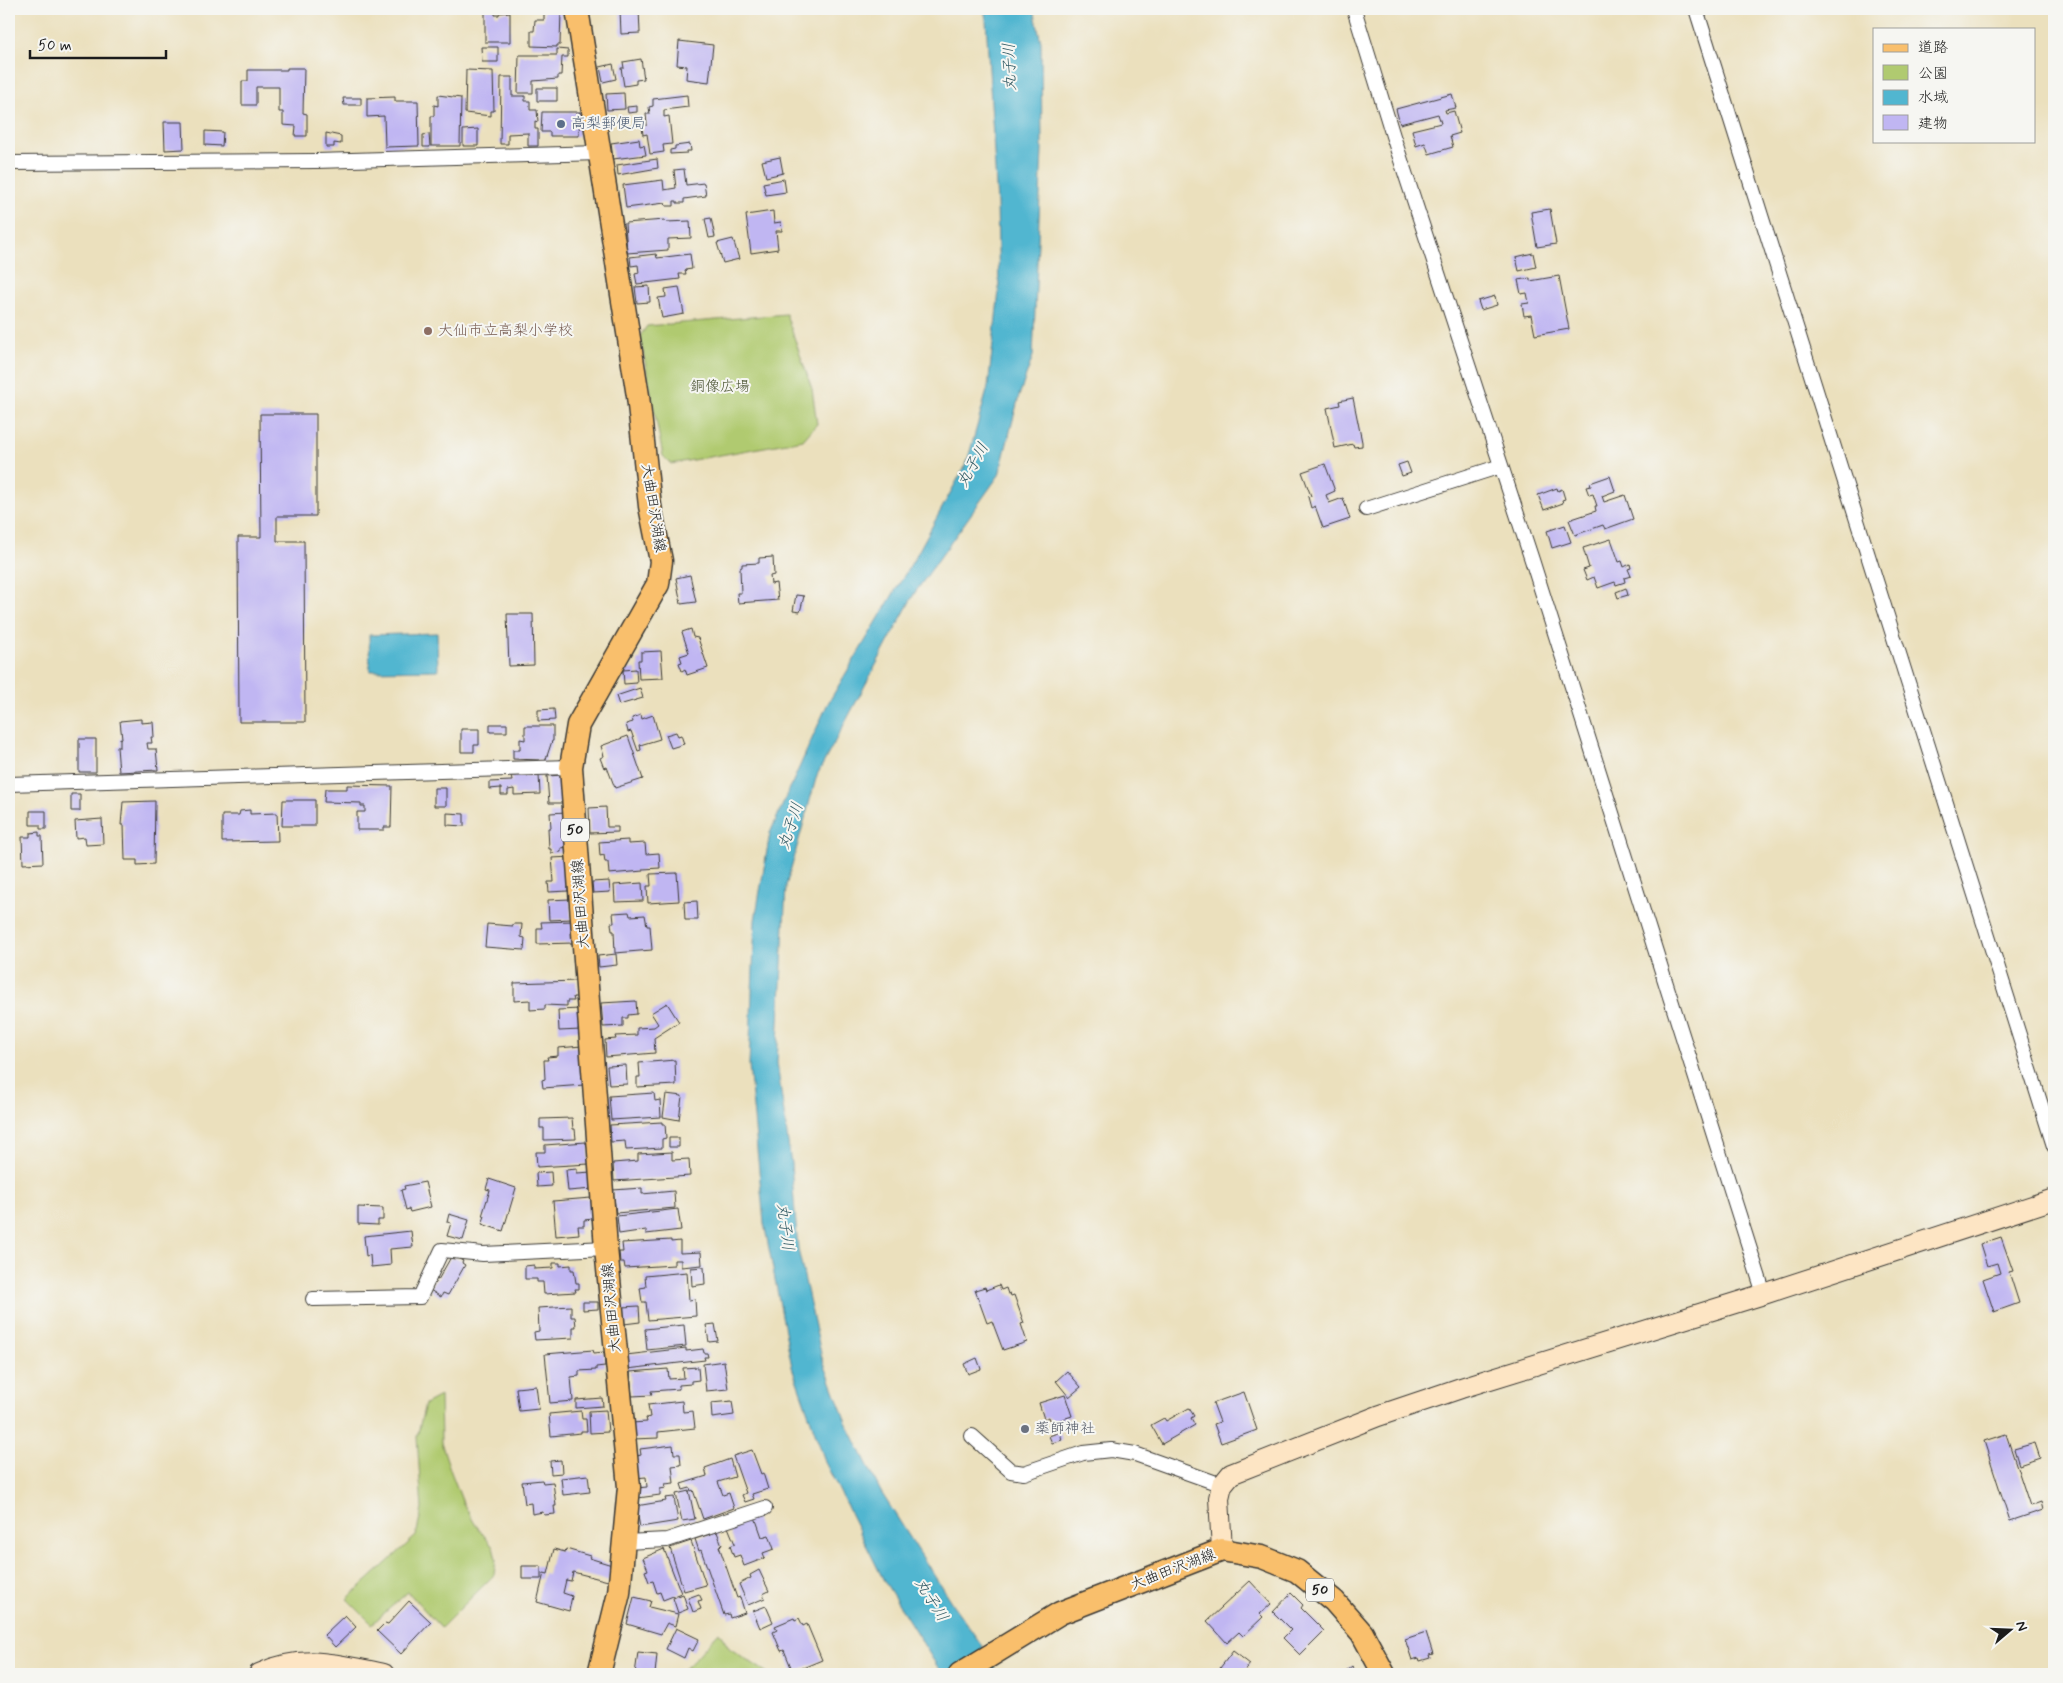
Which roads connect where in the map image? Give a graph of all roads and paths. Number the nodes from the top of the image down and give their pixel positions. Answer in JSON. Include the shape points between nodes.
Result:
{"nodes":[{"id":1,"x":577,"y":9,"type":"edge"},
{"id":2,"x":1354,"y":9,"type":"edge"},
{"id":3,"x":1696,"y":9,"type":"edge"},
{"id":4,"x":600,"y":153,"type":"junction"},
{"id":5,"x":9,"y":163,"type":"edge"},
{"id":6,"x":1501,"y":466,"type":"junction"},
{"id":7,"x":1366,"y":509,"type":"dead end"},
{"id":8,"x":571,"y":767,"type":"junction"},
{"id":9,"x":9,"y":784,"type":"edge"},
{"id":10,"x":2054,"y":1146,"type":"edge"},
{"id":11,"x":2054,"y":1200,"type":"edge"},
{"id":12,"x":606,"y":1248,"type":"junction"},
{"id":13,"x":1764,"y":1294,"type":"junction"},
{"id":14,"x":313,"y":1299,"type":"dead end"},
{"id":15,"x":972,"y":1436,"type":"dead end"},
{"id":16,"x":1222,"y":1485,"type":"junction"},
{"id":17,"x":765,"y":1508,"type":"dead end"},
{"id":18,"x":625,"y":1542,"type":"junction"},
{"id":19,"x":1222,"y":1550,"type":"junction"},
{"id":20,"x":259,"y":1674,"type":"edge"},
{"id":21,"x":384,"y":1674,"type":"edge"},
{"id":22,"x":599,"y":1674,"type":"edge"},
{"id":23,"x":960,"y":1674,"type":"edge"},
{"id":24,"x":1384,"y":1674,"type":"edge"}],
"edges":[{"from":1,"to":4,"type":"main road","name":"大曲田沢湖線","number":"50"},
{"from":2,"to":6,"type":"street"},
{"from":3,"to":10,"type":"street"},
{"from":4,"to":5,"type":"street","via":[[316,161]]},
{"from":4,"to":8,"type":"main road","name":"大曲田沢湖線","number":"50","via":[[638,396],[650,506],[661,562],[658,584],[578,725]]},
{"from":6,"to":7,"type":"street"},
{"from":6,"to":13,"type":"street"},
{"from":8,"to":9,"type":"street"},
{"from":8,"to":12,"type":"main road","name":"大曲田沢湖線","number":"50"},
{"from":11,"to":13,"type":"street"},
{"from":12,"to":14,"type":"street","via":[[483,1254],[442,1250],[420,1297]]},
{"from":12,"to":18,"type":"main road","name":"大曲田沢湖線","number":"50","via":[[629,1487]]},
{"from":13,"to":16,"type":"street","via":[[1378,1416],[1231,1474]]},
{"from":15,"to":16,"type":"street","via":[[1011,1471],[1024,1474],[1083,1452],[1112,1450],[1135,1454]]},
{"from":16,"to":19,"type":"street","via":[[1219,1498]]},
{"from":17,"to":18,"type":"street","via":[[667,1540]]},
{"from":18,"to":22,"type":"main road","name":"大曲田沢湖線","number":"50","via":[[619,1593]]},
{"from":19,"to":23,"type":"main road","name":"大曲田沢湖線","via":[[1060,1614]]},
{"from":19,"to":24,"type":"main road","name":"大曲田沢湖線","number":"50","via":[[1262,1557],[1297,1572],[1334,1601],[1362,1633]]},
{"from":20,"to":21,"type":"street","via":[[294,1662],[331,1663]]}]}
